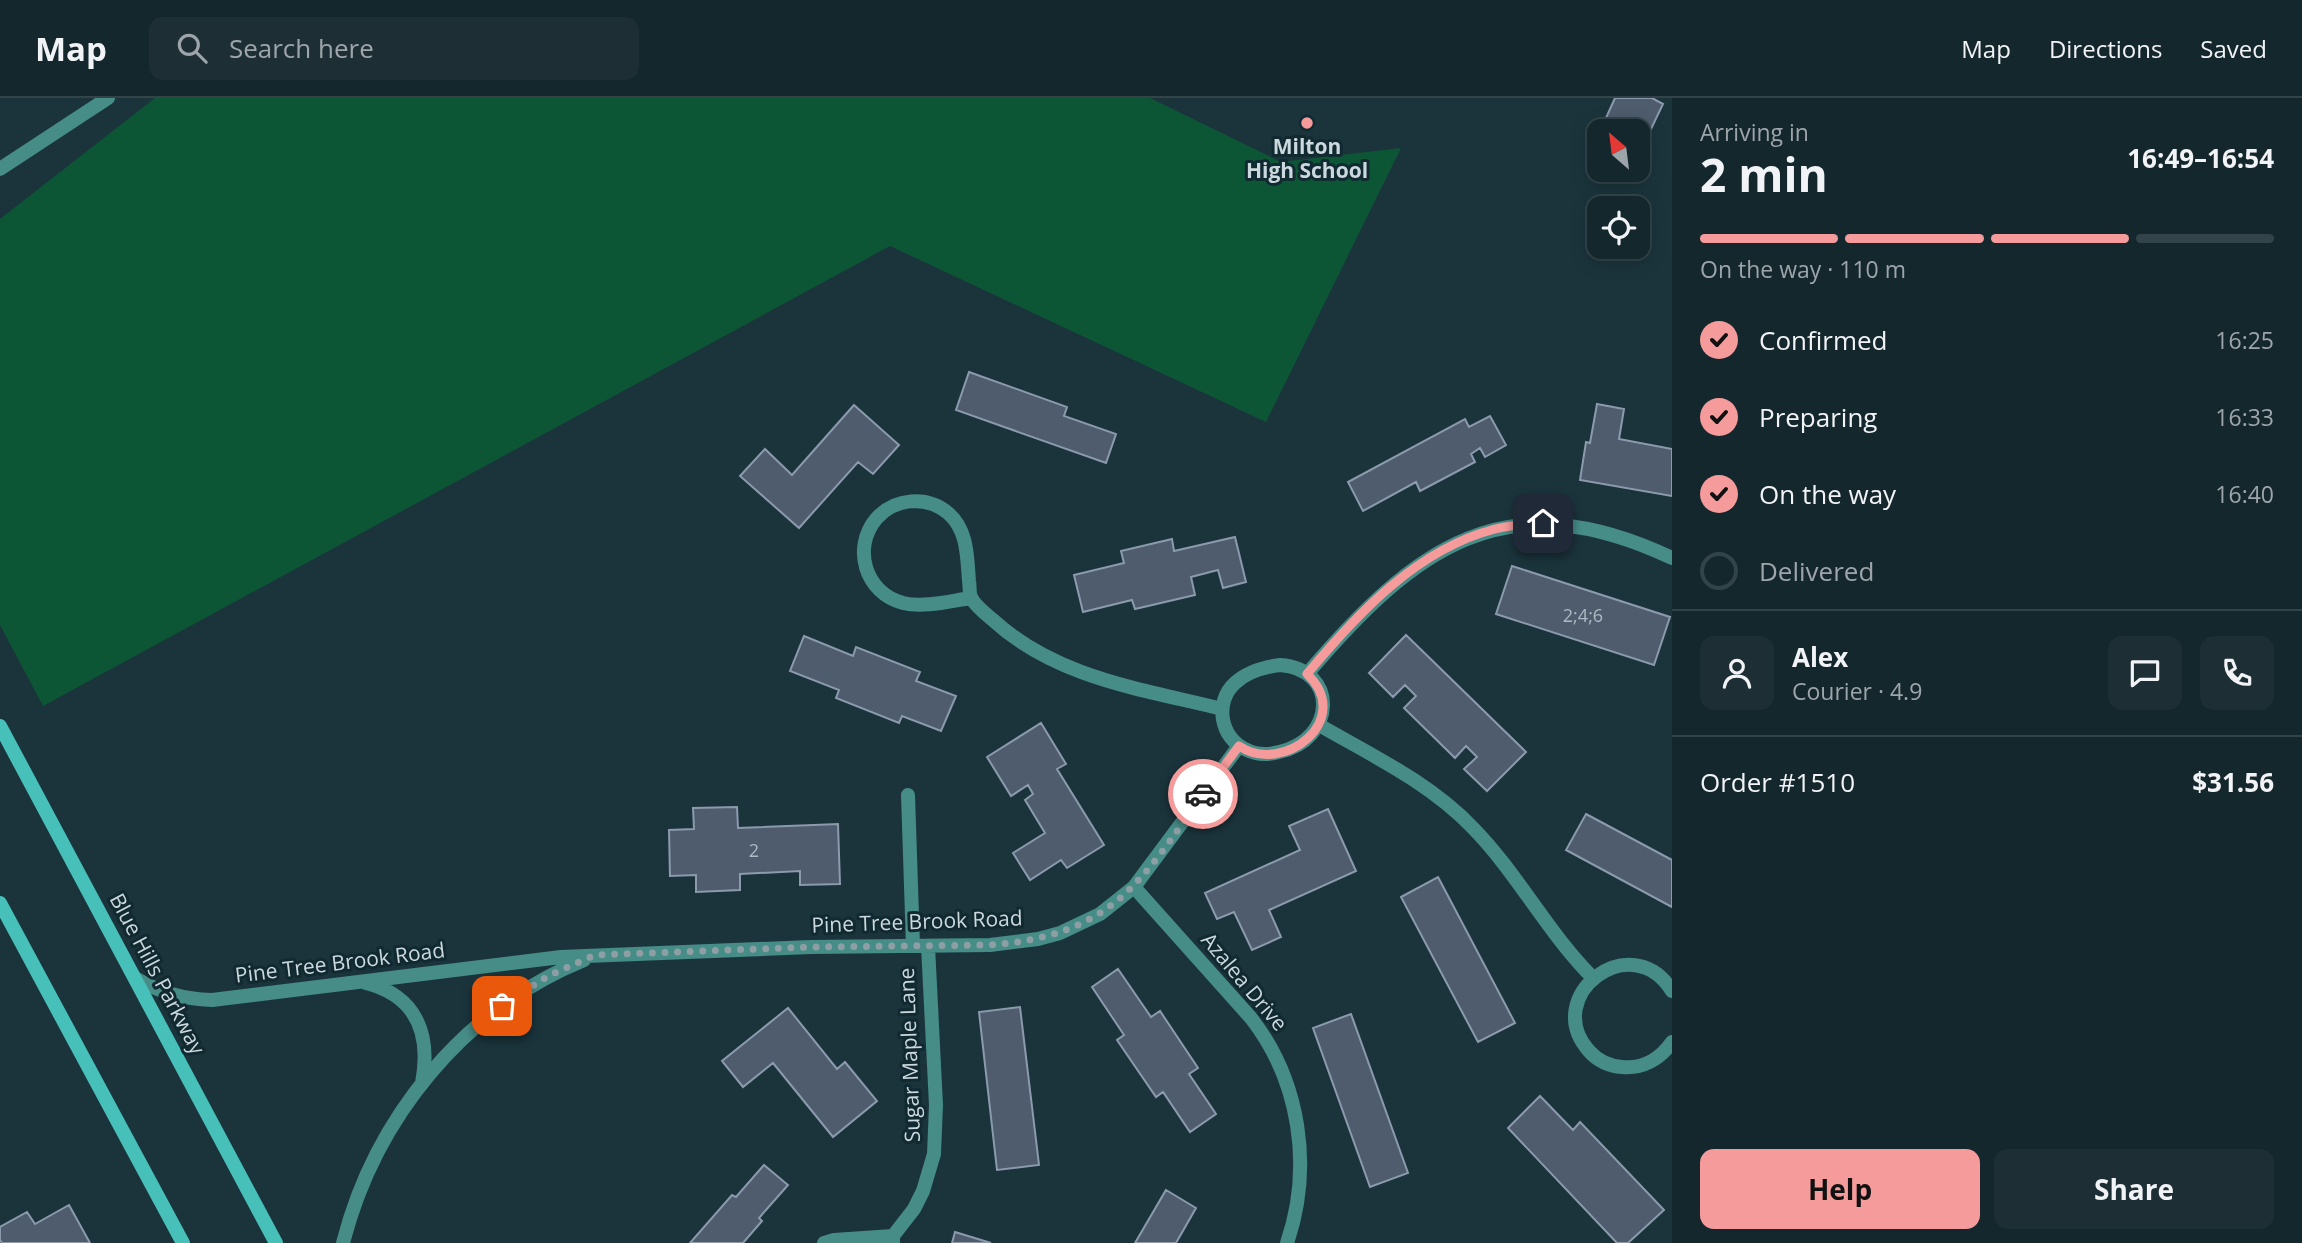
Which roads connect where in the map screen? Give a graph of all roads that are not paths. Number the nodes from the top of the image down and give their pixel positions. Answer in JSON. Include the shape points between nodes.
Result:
{"nodes":[{"id":1,"x":108,"y":98,"type":"edge"},
{"id":2,"x":0,"y":169,"type":"edge"},
{"id":3,"x":1672,"y":558,"type":"edge"},
{"id":4,"x":971,"y":598,"type":"junction"},
{"id":5,"x":1307,"y":674,"type":"junction"},
{"id":6,"x":1222,"y":709,"type":"junction"},
{"id":7,"x":1319,"y":725,"type":"junction"},
{"id":8,"x":0,"y":726,"type":"edge"},
{"id":9,"x":1239,"y":746,"type":"junction"},
{"id":10,"x":908,"y":795,"type":"dead end"},
{"id":11,"x":1134,"y":887,"type":"junction"},
{"id":12,"x":0,"y":903,"type":"edge"},
{"id":13,"x":913,"y":946,"type":"junction"},
{"id":14,"x":928,"y":946,"type":"junction"},
{"id":15,"x":595,"y":955,"type":"junction"},
{"id":16,"x":135,"y":978,"type":"junction"},
{"id":17,"x":1593,"y":978,"type":"junction"},
{"id":18,"x":363,"y":982,"type":"junction"},
{"id":19,"x":1672,"y":991,"type":"edge"},
{"id":20,"x":1672,"y":1042,"type":"edge"},
{"id":21,"x":421,"y":1085,"type":"junction"},
{"id":22,"x":893,"y":1240,"type":"edge"},
{"id":23,"x":183,"y":1243,"type":"edge"},
{"id":24,"x":276,"y":1243,"type":"edge"},
{"id":25,"x":343,"y":1243,"type":"edge"},
{"id":26,"x":824,"y":1243,"type":"edge"},
{"id":27,"x":1287,"y":1243,"type":"edge"}],
"edges":[{"from":1,"to":2,"type":"street"},
{"from":3,"to":5,"type":"street","via":[[1633,541],[1577,526],[1543,523],[1496,529],[1456,544],[1408,572]]},
{"from":4,"to":4,"type":"street","via":[[913,604],[880,591],[863,558],[865,537],[874,521],[896,504],[914,501],[947,512],[965,541]]},
{"from":4,"to":6,"type":"street","via":[[1020,643],[1065,667]]},
{"from":5,"to":6,"type":"street","via":[[1288,666],[1261,668],[1236,682]]},
{"from":5,"to":7,"type":"street","via":[[1322,697]]},
{"from":6,"to":9,"type":"street","via":[[1227,732]]},
{"from":7,"to":9,"type":"street","via":[[1306,741],[1286,751],[1255,754]]},
{"from":7,"to":17,"type":"street","via":[[1445,801],[1502,860],[1564,947]]},
{"from":8,"to":16,"type":"main road","name":"Blue Hills Parkway"},
{"from":9,"to":11,"type":"street","name":"Pine Tree Brook Road"},
{"from":10,"to":13,"type":"street"},
{"from":11,"to":14,"type":"street","name":"Pine Tree Brook Road","via":[[1100,914],[1060,933],[1013,944]]},
{"from":11,"to":27,"type":"street","name":"Azalea Drive","via":[[1251,1018],[1283,1069],[1300,1148],[1298,1191]]},
{"from":12,"to":23,"type":"main road"},
{"from":13,"to":14,"type":"street","name":"Pine Tree Brook Road"},
{"from":13,"to":15,"type":"street","name":"Pine Tree Brook Road"},
{"from":14,"to":22,"type":"street","name":"Sugar Maple Lane","via":[[934,1154],[923,1191]]},
{"from":15,"to":18,"type":"street","name":"Pine Tree Brook Road"},
{"from":15,"to":21,"type":"street","name":"Pine Tree Brook Road","via":[[548,976],[502,1006],[457,1043]]},
{"from":16,"to":18,"type":"street","name":"Pine Tree Brook Road","via":[[175,997],[212,1000]]},
{"from":16,"to":24,"type":"main road","name":"Blue Hills Parkway"},
{"from":17,"to":19,"type":"street","via":[[1609,968],[1635,965],[1660,976]]},
{"from":17,"to":20,"type":"street","via":[[1576,1011],[1577,1031],[1592,1054],[1608,1064],[1633,1068],[1657,1058]]},
{"from":18,"to":21,"type":"street","via":[[392,992],[412,1012],[424,1037]]},
{"from":21,"to":25,"type":"street","name":"Pine Tree Brook Road","via":[[377,1152]]},
{"from":22,"to":26,"type":"street"}]}
